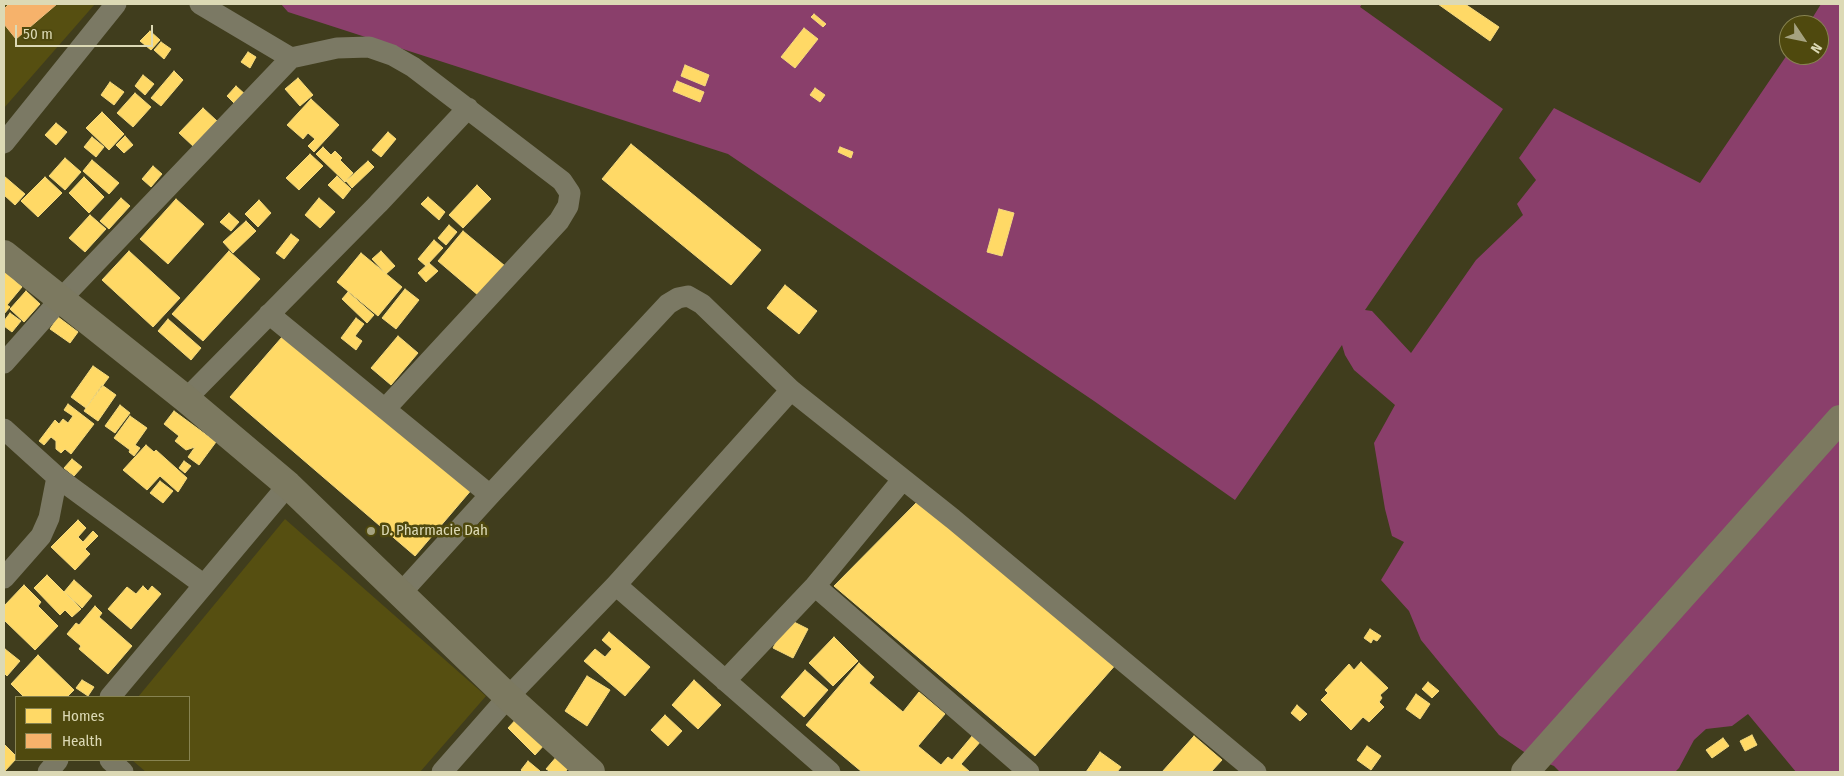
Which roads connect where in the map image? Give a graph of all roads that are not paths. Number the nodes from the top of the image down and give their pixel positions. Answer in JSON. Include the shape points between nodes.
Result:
{"nodes":[{"id":1,"x":116,"y":4,"type":"edge"},
{"id":2,"x":200,"y":4,"type":"edge"},
{"id":3,"x":291,"y":58,"type":"junction"},
{"id":4,"x":468,"y":108,"type":"junction"},
{"id":5,"x":4,"y":144,"type":"edge"},
{"id":6,"x":4,"y":254,"type":"edge"},
{"id":7,"x":60,"y":300,"type":"junction"},
{"id":8,"x":270,"y":314,"type":"junction"},
{"id":9,"x":4,"y":364,"type":"edge"},
{"id":10,"x":792,"y":390,"type":"junction"},
{"id":11,"x":186,"y":399,"type":"junction"},
{"id":12,"x":385,"y":409,"type":"junction"},
{"id":13,"x":1840,"y":419,"type":"edge"},
{"id":14,"x":4,"y":429,"type":"edge"},
{"id":15,"x":57,"y":477,"type":"junction"},
{"id":16,"x":904,"y":479,"type":"junction"},
{"id":17,"x":288,"y":485,"type":"junction"},
{"id":18,"x":490,"y":495,"type":"junction"},
{"id":19,"x":4,"y":578,"type":"edge"},
{"id":20,"x":204,"y":585,"type":"junction"},
{"id":21,"x":616,"y":585,"type":"junction"},
{"id":22,"x":815,"y":586,"type":"junction"},
{"id":23,"x":401,"y":593,"type":"junction"},
{"id":24,"x":725,"y":681,"type":"junction"},
{"id":25,"x":111,"y":696,"type":"edge"},
{"id":26,"x":508,"y":697,"type":"junction"},
{"id":27,"x":57,"y":761,"type":"edge"},
{"id":28,"x":111,"y":761,"type":"edge"},
{"id":29,"x":48,"y":772,"type":"edge"},
{"id":30,"x":123,"y":772,"type":"edge"},
{"id":31,"x":442,"y":772,"type":"edge"},
{"id":32,"x":590,"y":772,"type":"edge"},
{"id":33,"x":830,"y":772,"type":"edge"},
{"id":34,"x":1029,"y":772,"type":"edge"},
{"id":35,"x":1256,"y":772,"type":"edge"},
{"id":36,"x":1525,"y":772,"type":"edge"}],
"edges":[{"from":1,"to":5,"type":"street"},
{"from":2,"to":3,"type":"street"},
{"from":3,"to":4,"type":"street","via":[[337,48],[369,47],[392,54]]},
{"from":3,"to":7,"type":"street"},
{"from":4,"to":8,"type":"street"},
{"from":4,"to":12,"type":"street","via":[[562,181],[570,193],[568,206],[559,221]]},
{"from":6,"to":7,"type":"main road"},
{"from":7,"to":9,"type":"street"},
{"from":7,"to":11,"type":"main road"},
{"from":8,"to":11,"type":"street"},
{"from":8,"to":12,"type":"street"},
{"from":10,"to":16,"type":"street"},
{"from":10,"to":18,"type":"street","via":[[702,304],[688,296],[678,298],[668,304]]},
{"from":10,"to":21,"type":"street"},
{"from":11,"to":17,"type":"main road"},
{"from":12,"to":18,"type":"street"},
{"from":13,"to":36,"type":"main road"},
{"from":14,"to":15,"type":"street"},
{"from":15,"to":19,"type":"street","via":[[49,518],[41,536]]},
{"from":15,"to":20,"type":"street"},
{"from":16,"to":22,"type":"street"},
{"from":16,"to":35,"type":"street"},
{"from":17,"to":20,"type":"street"},
{"from":17,"to":23,"type":"main road"},
{"from":18,"to":23,"type":"street"},
{"from":20,"to":25,"type":"street"},
{"from":21,"to":24,"type":"street"},
{"from":21,"to":26,"type":"street"},
{"from":22,"to":24,"type":"street"},
{"from":22,"to":34,"type":"street"},
{"from":23,"to":26,"type":"main road"},
{"from":24,"to":33,"type":"street"},
{"from":26,"to":31,"type":"street"},
{"from":26,"to":32,"type":"main road"},
{"from":27,"to":29,"type":"street"},
{"from":28,"to":30,"type":"street"}]}
